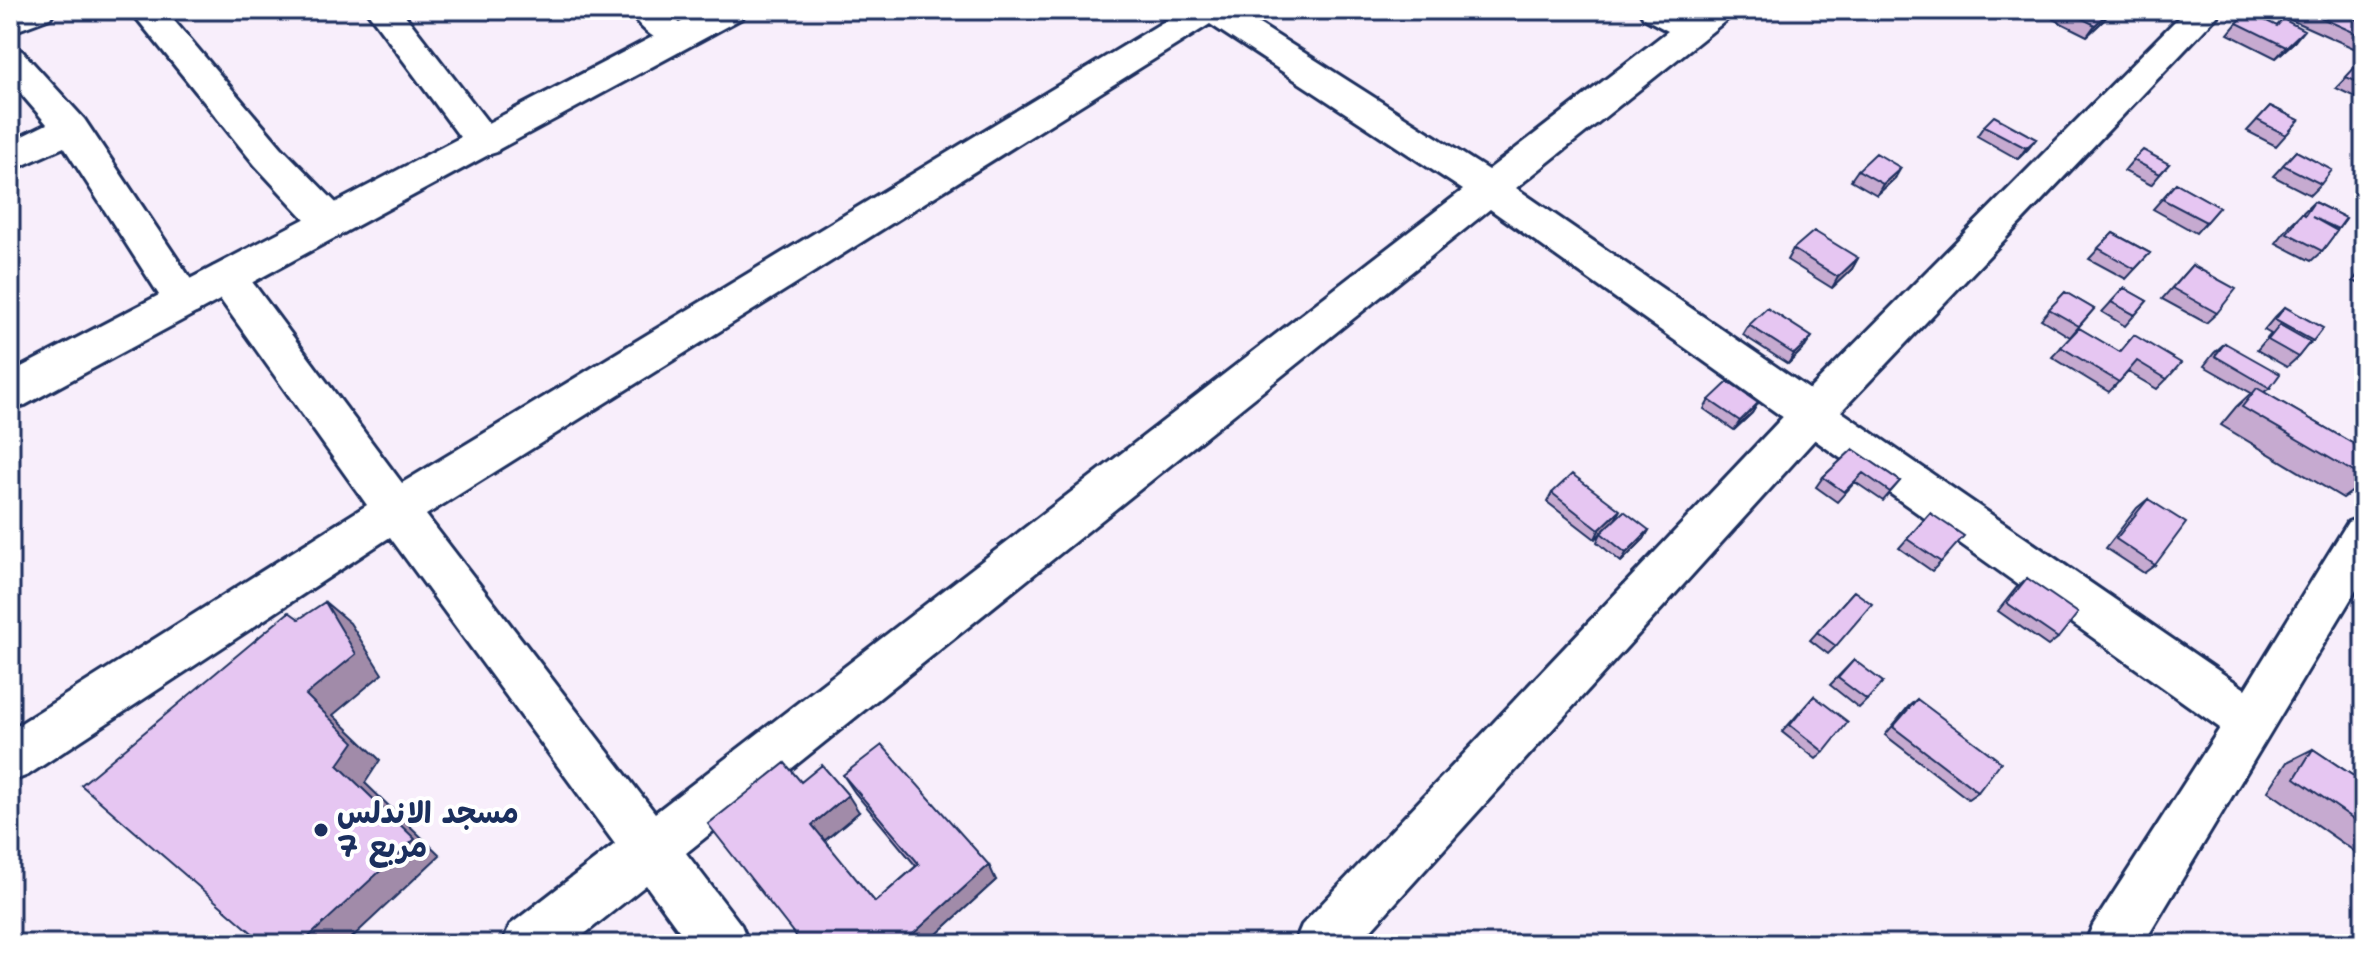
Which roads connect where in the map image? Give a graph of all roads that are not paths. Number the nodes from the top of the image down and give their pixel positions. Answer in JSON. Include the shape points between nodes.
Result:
{"nodes":[{"id":1,"x":38,"y":10,"type":"edge"},
{"id":2,"x":147,"y":10,"type":"edge"},
{"id":3,"x":383,"y":10,"type":"edge"},
{"id":4,"x":645,"y":10,"type":"edge"},
{"id":5,"x":730,"y":10,"type":"edge"},
{"id":6,"x":1210,"y":10,"type":"edge"},
{"id":7,"x":2206,"y":10,"type":"edge"},
{"id":8,"x":2344,"y":10,"type":"edge"},
{"id":9,"x":1688,"y":17,"type":"edge"},
{"id":10,"x":2364,"y":19,"type":"edge"},
{"id":11,"x":10,"y":22,"type":"edge"},
{"id":12,"x":677,"y":37,"type":"junction"},
{"id":13,"x":10,"y":59,"type":"edge"},
{"id":14,"x":71,"y":128,"type":"junction"},
{"id":15,"x":484,"y":143,"type":"junction"},
{"id":16,"x":10,"y":158,"type":"edge"},
{"id":17,"x":1488,"y":188,"type":"junction"},
{"id":18,"x":331,"y":222,"type":"junction"},
{"id":19,"x":227,"y":278,"type":"junction"},
{"id":20,"x":184,"y":301,"type":"junction"},
{"id":21,"x":10,"y":393,"type":"edge"},
{"id":22,"x":1812,"y":414,"type":"junction"},
{"id":23,"x":396,"y":510,"type":"junction"},
{"id":24,"x":2364,"y":536,"type":"edge"},
{"id":25,"x":2252,"y":722,"type":"junction"},
{"id":26,"x":10,"y":758,"type":"edge"},
{"id":27,"x":651,"y":851,"type":"junction"},
{"id":28,"x":529,"y":944,"type":"edge"},
{"id":29,"x":722,"y":944,"type":"edge"},
{"id":30,"x":1321,"y":944,"type":"edge"},
{"id":31,"x":2112,"y":944,"type":"edge"}],
"edges":[{"from":1,"to":11,"type":"street"},
{"from":2,"to":18,"type":"street","via":[[268,156]]},
{"from":3,"to":15,"type":"street"},
{"from":4,"to":12,"type":"street"},
{"from":5,"to":12,"type":"street"},
{"from":6,"to":17,"type":"street"},
{"from":6,"to":23,"type":"street"},
{"from":7,"to":22,"type":"street"},
{"from":8,"to":10,"type":"street"},
{"from":9,"to":17,"type":"street"},
{"from":12,"to":15,"type":"street"},
{"from":13,"to":14,"type":"street"},
{"from":14,"to":16,"type":"street"},
{"from":14,"to":20,"type":"street"},
{"from":15,"to":18,"type":"street"},
{"from":17,"to":22,"type":"street"},
{"from":17,"to":27,"type":"street"},
{"from":18,"to":19,"type":"street"},
{"from":19,"to":20,"type":"street"},
{"from":19,"to":23,"type":"street"},
{"from":20,"to":21,"type":"street"},
{"from":22,"to":25,"type":"street"},
{"from":22,"to":30,"type":"street"},
{"from":23,"to":26,"type":"street"},
{"from":23,"to":27,"type":"street"},
{"from":24,"to":25,"type":"street"},
{"from":25,"to":31,"type":"street"},
{"from":27,"to":28,"type":"street"},
{"from":27,"to":29,"type":"street"}]}
